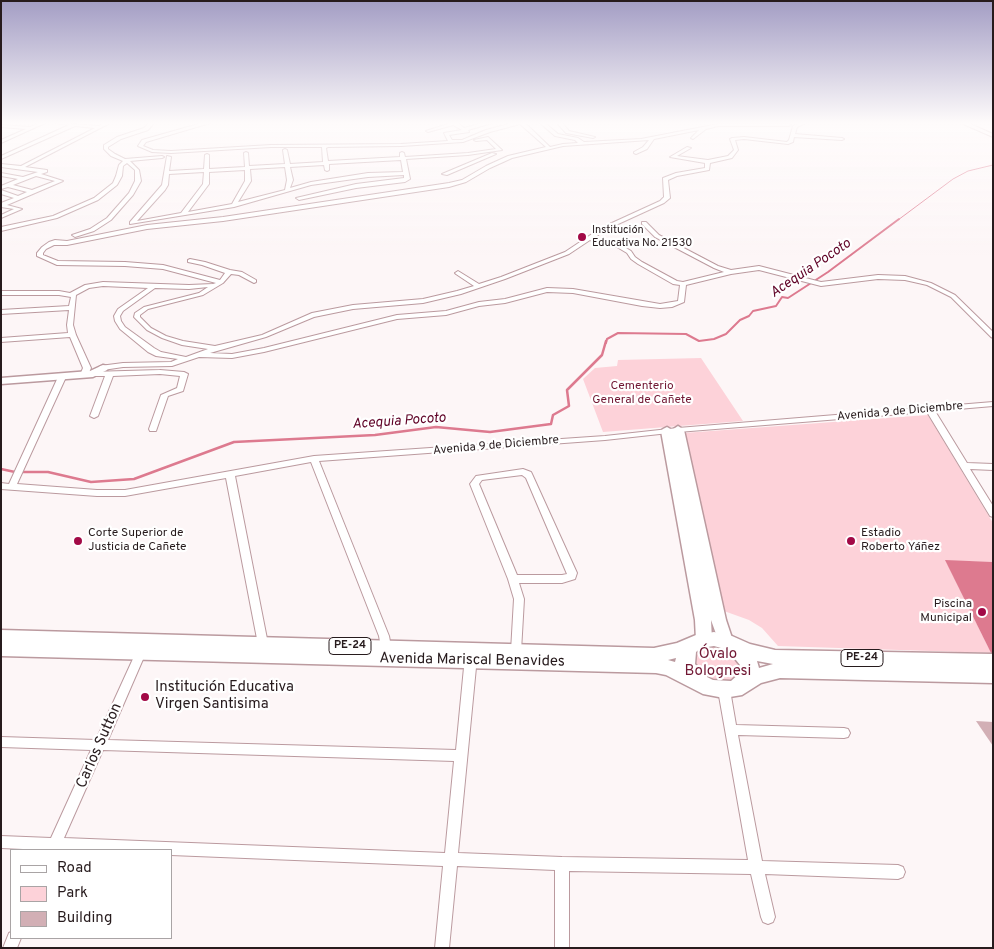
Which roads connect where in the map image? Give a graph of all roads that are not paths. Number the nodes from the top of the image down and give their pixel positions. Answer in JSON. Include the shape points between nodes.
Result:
{"nodes":[{"id":1,"x":14,"y":167,"type":"edge"},
{"id":2,"x":16,"y":167,"type":"edge"},
{"id":3,"x":121,"y":167,"type":"edge"},
{"id":4,"x":135,"y":167,"type":"edge"},
{"id":5,"x":167,"y":167,"type":"edge"},
{"id":6,"x":258,"y":167,"type":"edge"},
{"id":7,"x":288,"y":167,"type":"edge"},
{"id":8,"x":367,"y":167,"type":"edge"},
{"id":9,"x":405,"y":167,"type":"edge"},
{"id":10,"x":464,"y":167,"type":"edge"},
{"id":11,"x":489,"y":167,"type":"edge"},
{"id":12,"x":708,"y":167,"type":"edge"},
{"id":13,"x":248,"y":168,"type":"junction"},
{"id":14,"x":207,"y":170,"type":"junction"},
{"id":15,"x":1,"y":172,"type":"edge"},
{"id":16,"x":166,"y":173,"type":"junction"},
{"id":17,"x":406,"y":173,"type":"junction"},
{"id":18,"x":36,"y":174,"type":"junction"},
{"id":19,"x":445,"y":174,"type":"dead end"},
{"id":20,"x":368,"y":175,"type":"junction"},
{"id":21,"x":25,"y":179,"type":"junction"},
{"id":22,"x":8,"y":185,"type":"junction"},
{"id":23,"x":51,"y":185,"type":"junction"},
{"id":24,"x":356,"y":186,"type":"junction"},
{"id":25,"x":1,"y":188,"type":"edge"},
{"id":26,"x":287,"y":191,"type":"junction"},
{"id":27,"x":1,"y":192,"type":"edge"},
{"id":28,"x":32,"y":192,"type":"junction"},
{"id":29,"x":19,"y":198,"type":"junction"},
{"id":30,"x":298,"y":198,"type":"dead end"},
{"id":31,"x":366,"y":198,"type":"junction"},
{"id":32,"x":2,"y":205,"type":"edge"},
{"id":33,"x":234,"y":205,"type":"junction"},
{"id":34,"x":184,"y":213,"type":"junction"},
{"id":35,"x":2,"y":217,"type":"edge"},
{"id":36,"x":10,"y":220,"type":"junction"},
{"id":37,"x":23,"y":223,"type":"junction"},
{"id":38,"x":132,"y":223,"type":"junction"},
{"id":39,"x":1,"y":224,"type":"edge"},
{"id":40,"x":644,"y":224,"type":"dead end"},
{"id":41,"x":1,"y":229,"type":"edge"},
{"id":42,"x":128,"y":230,"type":"junction"},
{"id":43,"x":591,"y":239,"type":"junction"},
{"id":44,"x":51,"y":244,"type":"junction"},
{"id":45,"x":190,"y":261,"type":"dead end"},
{"id":46,"x":230,"y":272,"type":"junction"},
{"id":47,"x":731,"y":272,"type":"junction"},
{"id":48,"x":458,"y":273,"type":"dead end"},
{"id":49,"x":254,"y":281,"type":"dead end"},
{"id":50,"x":219,"y":283,"type":"junction"},
{"id":51,"x":683,"y":284,"type":"junction"},
{"id":52,"x":478,"y":286,"type":"junction"},
{"id":53,"x":152,"y":288,"type":"dead end"},
{"id":54,"x":1,"y":293,"type":"edge"},
{"id":55,"x":72,"y":295,"type":"junction"},
{"id":56,"x":72,"y":308,"type":"junction"},
{"id":57,"x":1,"y":312,"type":"edge"},
{"id":58,"x":72,"y":335,"type":"junction"},
{"id":59,"x":993,"y":336,"type":"edge"},
{"id":60,"x":1,"y":340,"type":"edge"},
{"id":61,"x":217,"y":348,"type":"junction"},
{"id":62,"x":196,"y":355,"type":"junction"},
{"id":63,"x":182,"y":359,"type":"junction"},
{"id":64,"x":95,"y":371,"type":"junction"},
{"id":65,"x":1,"y":374,"type":"edge"},
{"id":66,"x":62,"y":377,"type":"junction"},
{"id":67,"x":1,"y":380,"type":"edge"},
{"id":68,"x":993,"y":404,"type":"edge"},
{"id":69,"x":930,"y":410,"type":"junction"},
{"id":70,"x":94,"y":416,"type":"dead end"},
{"id":71,"x":153,"y":429,"type":"dead end"},
{"id":72,"x":672,"y":430,"type":"junction"},
{"id":73,"x":314,"y":459,"type":"junction"},
{"id":74,"x":520,"y":464,"type":"dead end"},
{"id":75,"x":964,"y":466,"type":"junction"},
{"id":76,"x":993,"y":467,"type":"edge"},
{"id":77,"x":526,"y":472,"type":"junction"},
{"id":78,"x":230,"y":474,"type":"junction"},
{"id":79,"x":1,"y":486,"type":"edge"},
{"id":80,"x":12,"y":486,"type":"junction"},
{"id":81,"x":993,"y":514,"type":"edge"},
{"id":82,"x":513,"y":579,"type":"junction"},
{"id":83,"x":1,"y":637,"type":"edge"},
{"id":84,"x":700,"y":641,"type":"junction"},
{"id":85,"x":730,"y":643,"type":"junction"},
{"id":86,"x":263,"y":644,"type":"junction"},
{"id":87,"x":144,"y":647,"type":"junction"},
{"id":88,"x":386,"y":647,"type":"junction"},
{"id":89,"x":1,"y":649,"type":"edge"},
{"id":90,"x":516,"y":651,"type":"junction"},
{"id":91,"x":471,"y":655,"type":"junction"},
{"id":92,"x":993,"y":662,"type":"edge"},
{"id":93,"x":993,"y":676,"type":"edge"},
{"id":94,"x":698,"y":682,"type":"junction"},
{"id":95,"x":743,"y":684,"type":"junction"},
{"id":96,"x":724,"y":690,"type":"junction"},
{"id":97,"x":731,"y":730,"type":"junction"},
{"id":98,"x":844,"y":734,"type":"dead end"},
{"id":99,"x":1,"y":742,"type":"edge"},
{"id":100,"x":101,"y":744,"type":"junction"},
{"id":101,"x":461,"y":756,"type":"junction"},
{"id":102,"x":1,"y":842,"type":"edge"},
{"id":103,"x":54,"y":847,"type":"edge"},
{"id":104,"x":115,"y":849,"type":"edge"},
{"id":105,"x":172,"y":851,"type":"edge"},
{"id":106,"x":450,"y":860,"type":"junction"},
{"id":107,"x":562,"y":864,"type":"junction"},
{"id":108,"x":756,"y":867,"type":"junction"},
{"id":109,"x":898,"y":872,"type":"dead end"},
{"id":110,"x":768,"y":917,"type":"dead end"},
{"id":111,"x":442,"y":948,"type":"edge"},
{"id":112,"x":562,"y":948,"type":"edge"}],
"edges":[{"from":1,"to":15,"type":"street"},
{"from":2,"to":18,"type":"street","via":[[45,171]]},
{"from":3,"to":37,"type":"street","via":[[115,184],[96,199],[55,217]]},
{"from":4,"to":44,"type":"street","via":[[138,170],[138,181],[131,194],[101,225]]},
{"from":5,"to":16,"type":"street"},
{"from":6,"to":13,"type":"street"},
{"from":7,"to":26,"type":"street"},
{"from":8,"to":20,"type":"street"},
{"from":9,"to":17,"type":"street"},
{"from":10,"to":19,"type":"street"},
{"from":11,"to":31,"type":"street","via":[[464,181]]},
{"from":12,"to":43,"type":"street","via":[[665,179],[667,198],[603,229]]},
{"from":13,"to":14,"type":"street"},
{"from":13,"to":33,"type":"street","via":[[248,181]]},
{"from":14,"to":16,"type":"street"},
{"from":14,"to":34,"type":"street","via":[[206,184]]},
{"from":15,"to":21,"type":"street"},
{"from":16,"to":38,"type":"street","via":[[162,190]]},
{"from":17,"to":20,"type":"street"},
{"from":17,"to":24,"type":"street","via":[[407,179],[402,181]]},
{"from":18,"to":21,"type":"street"},
{"from":18,"to":23,"type":"street","via":[[59,180]]},
{"from":20,"to":26,"type":"street"},
{"from":21,"to":22,"type":"street"},
{"from":21,"to":23,"type":"street"},
{"from":22,"to":25,"type":"street"},
{"from":22,"to":28,"type":"street"},
{"from":23,"to":28,"type":"street"},
{"from":24,"to":30,"type":"street"},
{"from":24,"to":31,"type":"street"},
{"from":26,"to":33,"type":"street"},
{"from":27,"to":29,"type":"street"},
{"from":28,"to":29,"type":"street"},
{"from":29,"to":32,"type":"street"},
{"from":31,"to":42,"type":"street"},
{"from":32,"to":35,"type":"street","via":[[19,209]]},
{"from":33,"to":34,"type":"street"},
{"from":34,"to":38,"type":"street"},
{"from":35,"to":36,"type":"street"},
{"from":36,"to":37,"type":"street"},
{"from":36,"to":39,"type":"street"},
{"from":37,"to":41,"type":"street"},
{"from":38,"to":42,"type":"street"},
{"from":40,"to":47,"type":"street","via":[[657,236]]},
{"from":42,"to":44,"type":"street"},
{"from":43,"to":51,"type":"street","via":[[619,246],[669,281]]},
{"from":43,"to":52,"type":"street","via":[[532,268]]},
{"from":44,"to":50,"type":"street","via":[[40,252],[40,256],[56,263],[163,267]]},
{"from":45,"to":46,"type":"street"},
{"from":46,"to":49,"type":"street","via":[[240,273]]},
{"from":46,"to":50,"type":"street"},
{"from":47,"to":51,"type":"street"},
{"from":47,"to":59,"type":"street","via":[[759,268],[823,284],[878,277],[915,280],[954,296]]},
{"from":48,"to":52,"type":"street"},
{"from":50,"to":55,"type":"street","via":[[189,287],[103,284],[87,286]]},
{"from":50,"to":61,"type":"street","via":[[201,294],[146,308],[136,317],[164,337]]},
{"from":51,"to":62,"type":"street","via":[[681,302],[672,305],[642,304],[547,290],[446,313],[398,317],[232,356]]},
{"from":52,"to":61,"type":"street","via":[[423,301],[312,314],[264,336]]},
{"from":53,"to":63,"type":"street","via":[[120,310],[118,321],[122,328],[151,350]]},
{"from":54,"to":55,"type":"street"},
{"from":55,"to":56,"type":"street"},
{"from":56,"to":57,"type":"street"},
{"from":56,"to":58,"type":"street"},
{"from":58,"to":60,"type":"street"},
{"from":58,"to":64,"type":"street"},
{"from":61,"to":62,"type":"street"},
{"from":62,"to":63,"type":"street"},
{"from":63,"to":64,"type":"street","via":[[172,364],[123,365]]},
{"from":64,"to":65,"type":"street"},
{"from":64,"to":66,"type":"street"},
{"from":64,"to":70,"type":"street"},
{"from":64,"to":71,"type":"street","via":[[184,374],[180,389],[165,395]]},
{"from":66,"to":67,"type":"street"},
{"from":66,"to":80,"type":"street"},
{"from":68,"to":69,"type":"street","name":"Avenida 9 de Diciembre"},
{"from":69,"to":72,"type":"street","name":"Avenida 9 de Diciembre"},
{"from":69,"to":75,"type":"street"},
{"from":72,"to":73,"type":"street","name":"Avenida 9 de Diciembre"},
{"from":72,"to":84,"type":"street","via":[[702,620]]},
{"from":72,"to":85,"type":"street","via":[[718,620]]},
{"from":73,"to":78,"type":"street","name":"Avenida 9 de Diciembre"},
{"from":73,"to":88,"type":"street"},
{"from":74,"to":77,"type":"street"},
{"from":75,"to":76,"type":"street"},
{"from":75,"to":81,"type":"street"},
{"from":77,"to":82,"type":"street","via":[[479,478],[474,484]]},
{"from":77,"to":82,"type":"street","via":[[572,573],[562,580]]},
{"from":78,"to":80,"type":"street","name":"Avenida 9 de Diciembre","via":[[118,493]]},
{"from":78,"to":86,"type":"street"},
{"from":79,"to":80,"type":"street","name":"Avenida 9 de Diciembre"},
{"from":82,"to":90,"type":"street","via":[[519,600]]},
{"from":83,"to":87,"type":"highway","name":"Avenida Mariscal Benavides","number":"PE-24"},
{"from":84,"to":85,"type":"highway"},
{"from":84,"to":90,"type":"highway","name":"Avenida Mariscal Benavides","number":"PE-24","via":[[681,650],[654,655]]},
{"from":84,"to":94,"type":"highway","via":[[688,648],[685,656],[685,665]]},
{"from":85,"to":92,"type":"highway","number":"PE-24","via":[[747,651],[775,657]]},
{"from":85,"to":95,"type":"highway","via":[[744,654],[750,665],[749,675]]},
{"from":86,"to":87,"type":"highway","name":"Avenida Mariscal Benavides","number":"PE-24"},
{"from":86,"to":88,"type":"highway","name":"Avenida Mariscal Benavides","number":"PE-24"},
{"from":87,"to":89,"type":"highway","name":"Avenida Mariscal Benavides","number":"PE-24"},
{"from":87,"to":91,"type":"highway","name":"Avenida Mariscal Benavides","number":"PE-24"},
{"from":87,"to":100,"type":"street","name":"Carlos Sutton"},
{"from":88,"to":91,"type":"highway","name":"Avenida Mariscal Benavides","number":"PE-24"},
{"from":90,"to":91,"type":"highway","name":"Avenida Mariscal Benavides","number":"PE-24"},
{"from":91,"to":94,"type":"highway","name":"Avenida Mariscal Benavides","number":"PE-24","via":[[656,666],[670,668]]},
{"from":91,"to":101,"type":"street"},
{"from":93,"to":95,"type":"highway","number":"PE-24","via":[[780,670]]},
{"from":94,"to":96,"type":"highway"},
{"from":95,"to":96,"type":"highway"},
{"from":96,"to":97,"type":"street"},
{"from":97,"to":98,"type":"street"},
{"from":97,"to":108,"type":"street"},
{"from":99,"to":100,"type":"street"},
{"from":100,"to":101,"type":"street"},
{"from":100,"to":103,"type":"street","name":"Carlos Sutton"},
{"from":101,"to":106,"type":"street"},
{"from":102,"to":103,"type":"street"},
{"from":103,"to":104,"type":"street"},
{"from":105,"to":106,"type":"street"},
{"from":106,"to":107,"type":"street"},
{"from":106,"to":111,"type":"street"},
{"from":107,"to":108,"type":"street"},
{"from":107,"to":112,"type":"street"},
{"from":108,"to":109,"type":"street"},
{"from":108,"to":110,"type":"street"}]}
